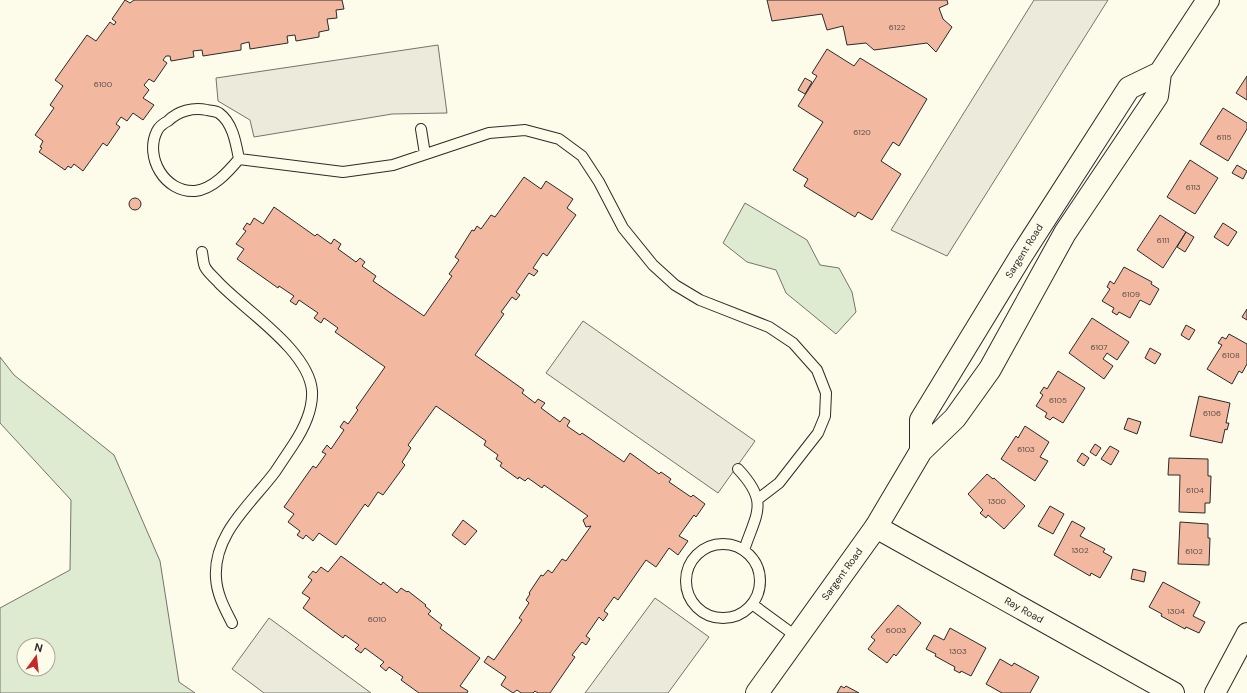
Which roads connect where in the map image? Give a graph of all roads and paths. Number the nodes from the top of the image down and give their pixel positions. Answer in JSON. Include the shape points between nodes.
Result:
{"nodes":[{"id":1,"x":1208,"y":0,"type":"edge"},
{"id":2,"x":1160,"y":73,"type":"junction"},
{"id":3,"x":421,"y":129,"type":"dead end"},
{"id":4,"x":425,"y":154,"type":"junction"},
{"id":5,"x":239,"y":159,"type":"junction"},
{"id":6,"x":202,"y":252,"type":"dead end"},
{"id":7,"x":921,"y":451,"type":"junction"},
{"id":8,"x":738,"y":469,"type":"dead end"},
{"id":9,"x":758,"y":499,"type":"junction"},
{"id":10,"x":876,"y":527,"type":"junction"},
{"id":11,"x":744,"y":550,"type":"junction"},
{"id":12,"x":752,"y":604,"type":"junction"},
{"id":13,"x":232,"y":624,"type":"dead end"},
{"id":14,"x":1247,"y":633,"type":"edge"},
{"id":15,"x":797,"y":637,"type":"junction"},
{"id":16,"x":757,"y":693,"type":"edge"},
{"id":17,"x":1173,"y":693,"type":"edge"},
{"id":18,"x":1215,"y":693,"type":"edge"}],
"edges":[{"from":1,"to":2,"type":"main road","name":"Sargent Road"},
{"from":2,"to":7,"type":"main road","name":"Sargent Road","via":[[1157,96],[1065,233],[990,369],[955,418]]},
{"from":2,"to":7,"type":"main road","name":"Sargent Road","via":[[1129,88],[1021,256],[921,420]]},
{"from":3,"to":4,"type":"lane"},
{"from":4,"to":5,"type":"lane","via":[[394,165],[343,172]]},
{"from":4,"to":9,"type":"lane","via":[[489,132],[525,130],[559,139],[582,156],[599,182],[622,228],[653,265],[675,285],[700,300],[770,327],[793,343],[817,370],[826,393],[825,416],[818,433],[779,483]]},
{"from":5,"to":5,"type":"lane","via":[[229,125],[218,112],[199,108],[175,114],[157,130],[152,151],[157,169],[166,180],[180,189],[196,191],[221,178]]},
{"from":6,"to":13,"type":"lane","via":[[205,268],[232,297],[287,345],[308,372],[312,391],[301,433],[275,472],[228,531],[221,547],[216,578],[220,599]]},
{"from":7,"to":10,"type":"main road","name":"Sargent Road"},
{"from":8,"to":9,"type":"lane","via":[[751,483]]},
{"from":9,"to":11,"type":"lane"},
{"from":10,"to":15,"type":"main road","name":"Sargent Road"},
{"from":10,"to":17,"type":"main road","name":"Ray Road"},
{"from":11,"to":12,"type":"lane","via":[[758,569],[760,582]]},
{"from":11,"to":12,"type":"lane","via":[[720,544],[697,553],[686,575],[686,588],[698,609],[720,618],[732,617]]},
{"from":12,"to":15,"type":"lane"},
{"from":14,"to":18,"type":"street"},
{"from":15,"to":16,"type":"main road","name":"Sargent Road"}]}
